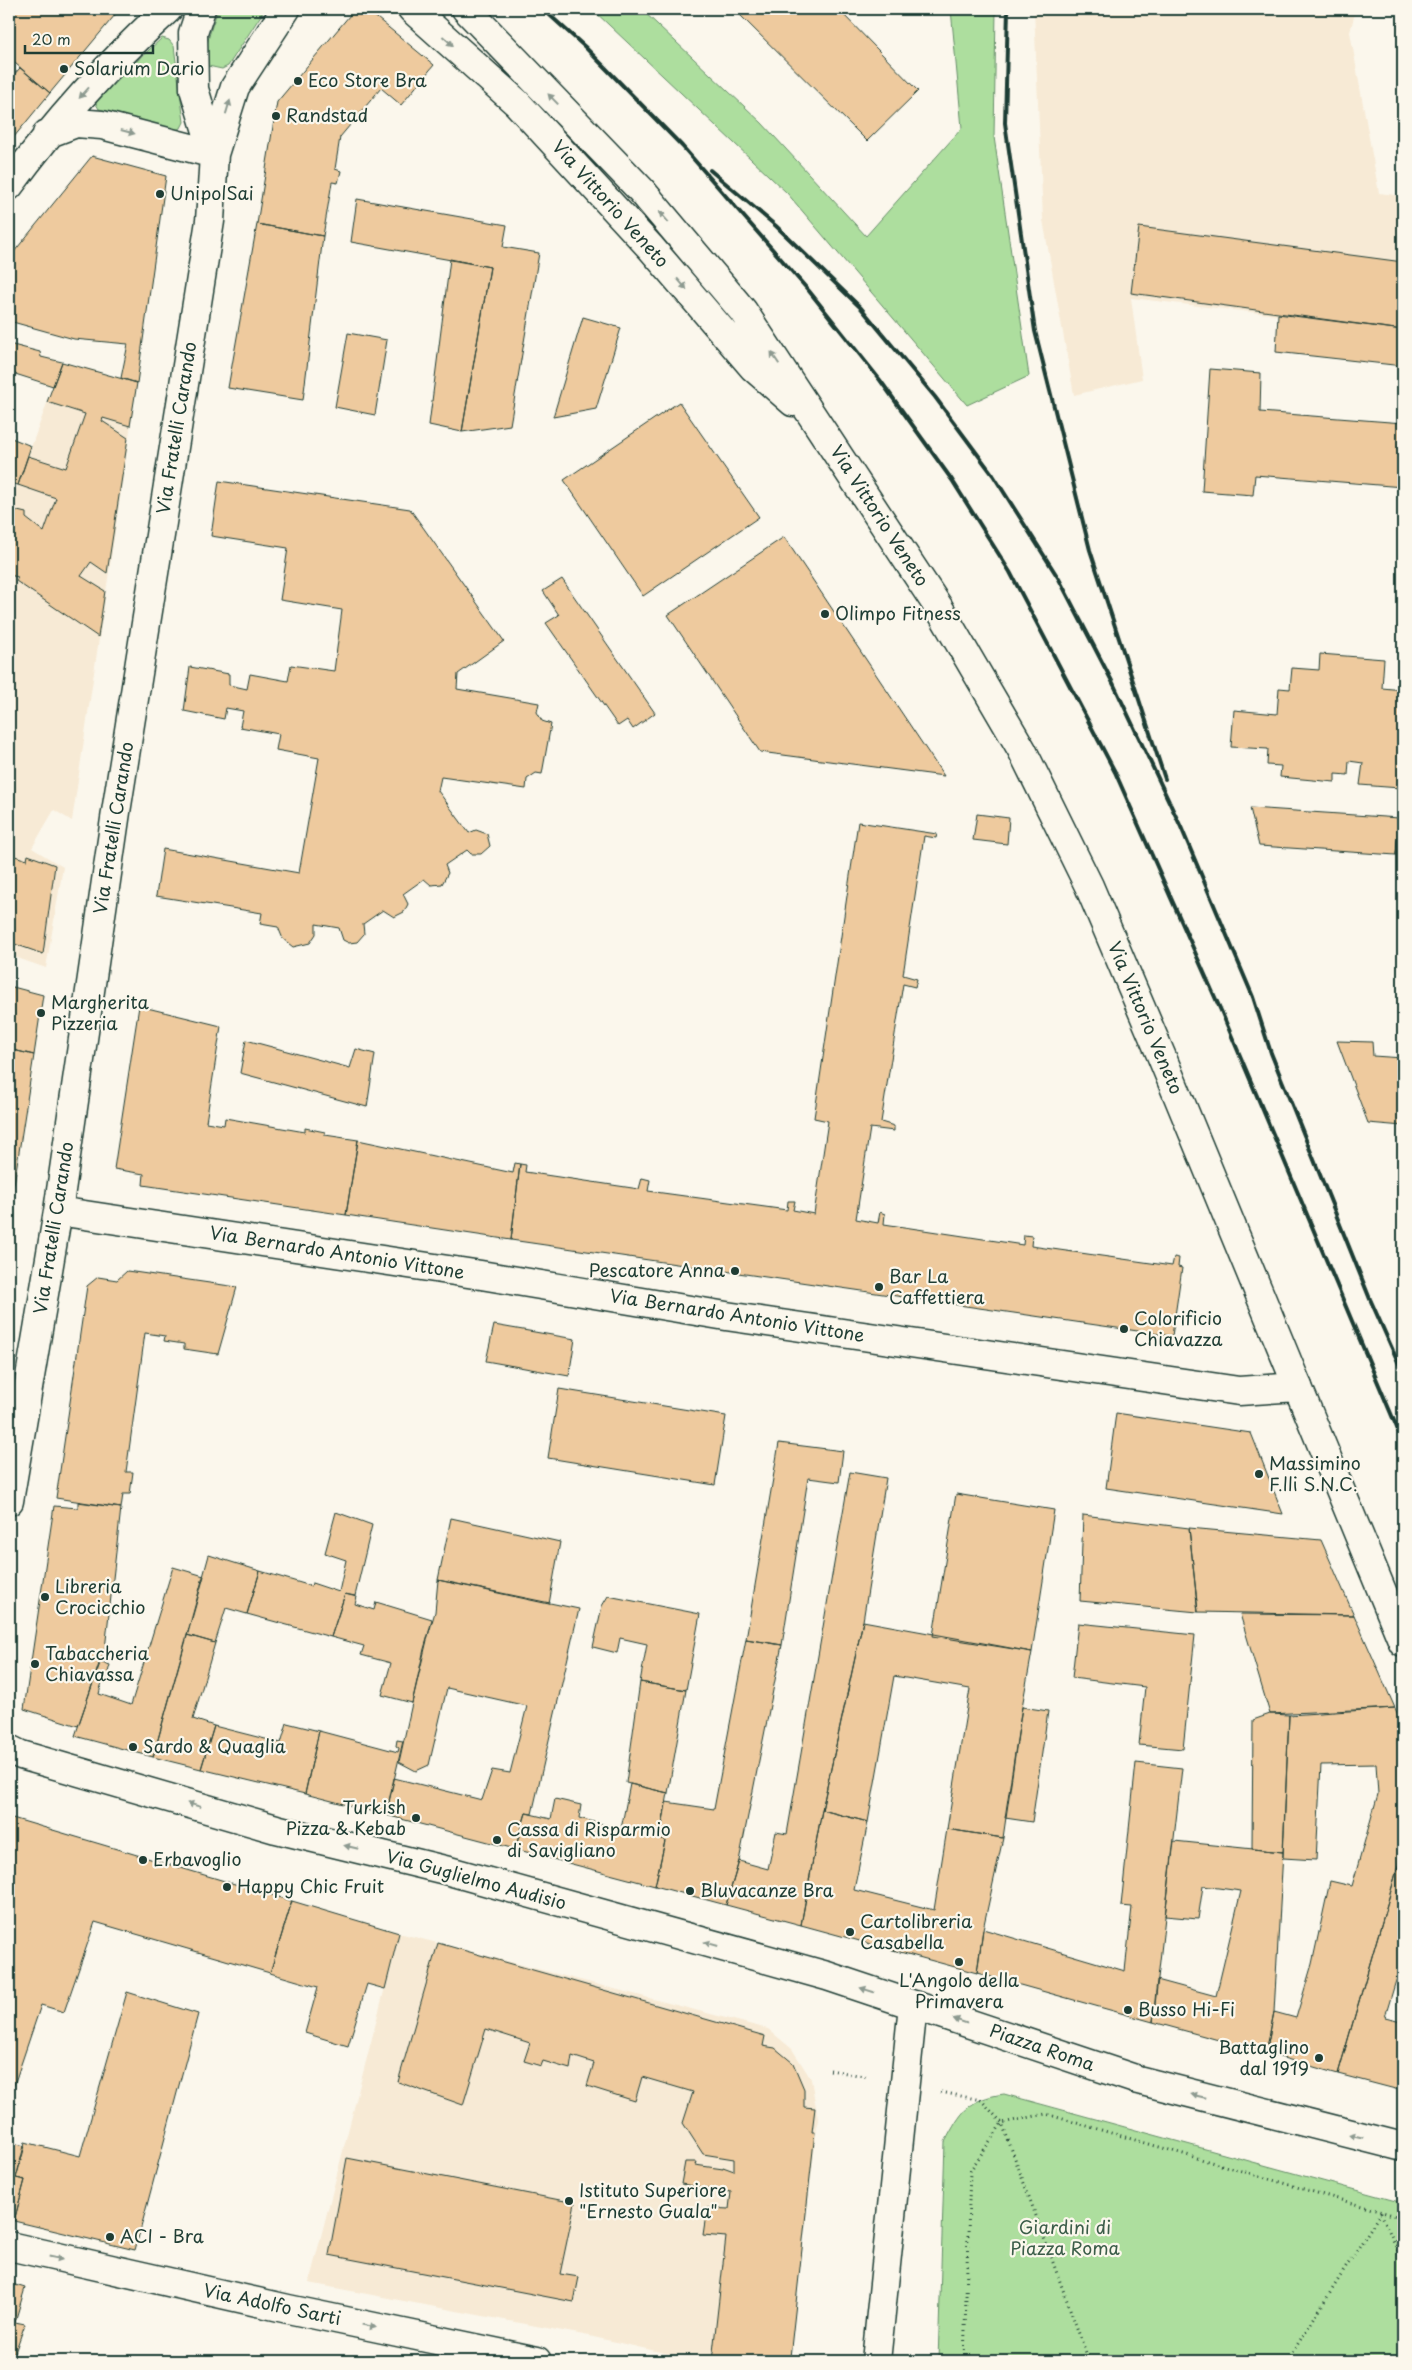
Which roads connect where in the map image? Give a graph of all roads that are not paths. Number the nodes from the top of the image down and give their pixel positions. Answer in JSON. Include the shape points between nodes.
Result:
{"nodes":[{"id":1,"x":168,"y":9,"type":"edge"},
{"id":2,"x":201,"y":9,"type":"edge"},
{"id":3,"x":286,"y":9,"type":"edge"},
{"id":4,"x":412,"y":9,"type":"edge"},
{"id":5,"x":466,"y":9,"type":"edge"},
{"id":6,"x":47,"y":134,"type":"junction"},
{"id":7,"x":214,"y":154,"type":"junction"},
{"id":8,"x":9,"y":186,"type":"edge"},
{"id":9,"x":822,"y":428,"type":"junction"},
{"id":10,"x":58,"y":1211,"type":"junction"},
{"id":11,"x":1298,"y":1387,"type":"junction"},
{"id":12,"x":9,"y":1501,"type":"edge"},
{"id":13,"x":1403,"y":1642,"type":"edge"},
{"id":14,"x":9,"y":1749,"type":"edge"},
{"id":15,"x":913,"y":2005,"type":"junction"},
{"id":16,"x":1403,"y":2148,"type":"edge"},
{"id":17,"x":9,"y":2246,"type":"edge"},
{"id":18,"x":537,"y":2361,"type":"edge"},
{"id":19,"x":876,"y":2361,"type":"edge"}],
"edges":[{"from":1,"to":6,"type":"street","one_way":true,"via":[[124,48]]},
{"from":2,"to":7,"type":"street","name":"Via Fratelli Carando","via":[[193,33],[194,89]]},
{"from":7,"to":3,"type":"street","name":"Via Fratelli Carando","one_way":true,"via":[[235,87]]},
{"from":4,"to":9,"type":"street","name":"Via Vittorio Veneto","one_way":true,"via":[[517,103],[651,248],[753,367]]},
{"from":9,"to":5,"type":"street","name":"Via Vittorio Veneto","one_way":true,"via":[[743,311],[654,205]]},
{"from":6,"to":7,"type":"street","one_way":true,"via":[[76,124],[102,125]]},
{"from":6,"to":8,"type":"street"},
{"from":7,"to":10,"type":"street","name":"Via Fratelli Carando","via":[[210,221],[116,812]]},
{"from":9,"to":11,"type":"street","name":"Via Vittorio Veneto","via":[[939,608],[1026,758],[1089,886]]},
{"from":10,"to":11,"type":"street","name":"Via Bernardo Antonio Vittone","via":[[726,1316],[1239,1391]]},
{"from":10,"to":12,"type":"street","name":"Via Fratelli Carando"},
{"from":11,"to":13,"type":"street","name":"Via Vittorio Veneto"},
{"from":15,"to":14,"type":"street","name":"Via Guglielmo Audisio","one_way":true,"via":[[827,1976],[449,1870],[276,1829]]},
{"from":16,"to":15,"type":"street","name":"Piazza Roma","one_way":true,"via":[[1138,2080]]},
{"from":15,"to":19,"type":"street"},
{"from":17,"to":18,"type":"street","name":"Via Adolfo Sarti","one_way":true}]}
